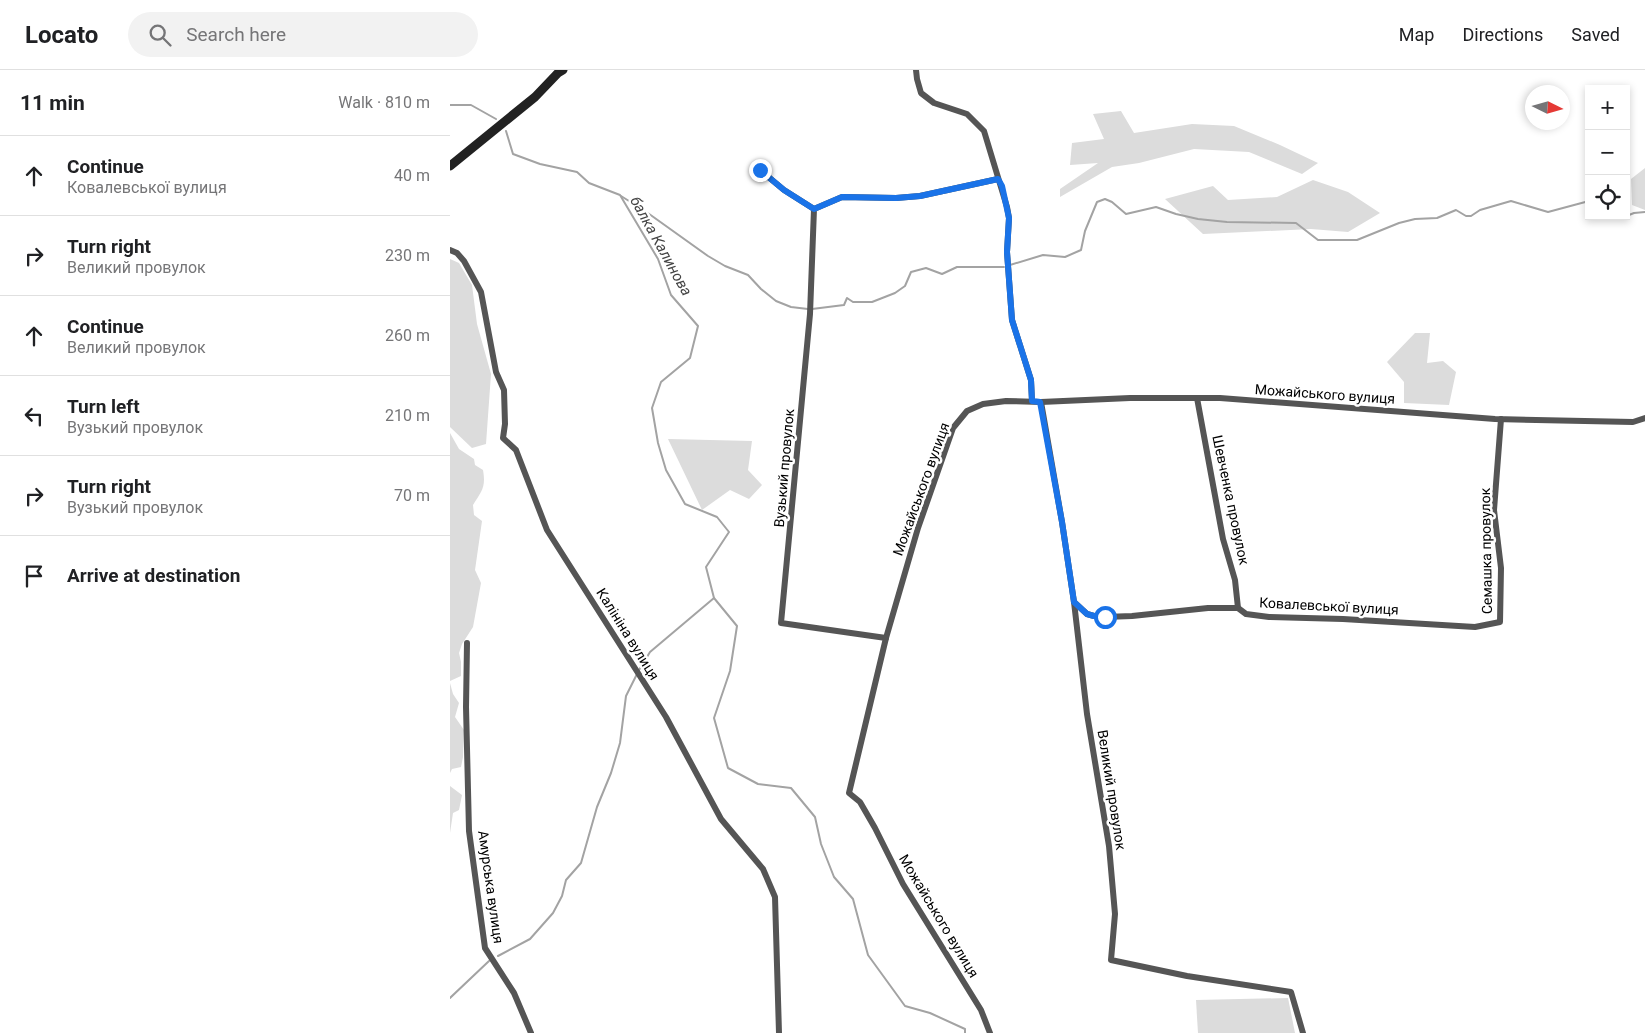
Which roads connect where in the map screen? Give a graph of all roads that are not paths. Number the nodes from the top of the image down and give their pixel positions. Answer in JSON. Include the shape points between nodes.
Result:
{"nodes":[{"id":1,"x":564,"y":70,"type":"edge"},
{"id":2,"x":916,"y":70,"type":"edge"},
{"id":3,"x":450,"y":166,"type":"edge"},
{"id":4,"x":760,"y":170,"type":"dead end"},
{"id":5,"x":998,"y":179,"type":"junction"},
{"id":6,"x":814,"y":209,"type":"junction"},
{"id":7,"x":450,"y":250,"type":"edge"},
{"id":8,"x":1197,"y":398,"type":"junction"},
{"id":9,"x":1032,"y":401,"type":"junction"},
{"id":10,"x":1040,"y":402,"type":"junction"},
{"id":11,"x":1645,"y":418,"type":"edge"},
{"id":12,"x":1502,"y":419,"type":"junction"},
{"id":13,"x":1074,"y":602,"type":"junction"},
{"id":14,"x":1238,"y":608,"type":"junction"},
{"id":15,"x":1500,"y":622,"type":"joint"},
{"id":16,"x":886,"y":638,"type":"junction"},
{"id":17,"x":467,"y":643,"type":"dead end"},
{"id":18,"x":531,"y":1033,"type":"edge"},
{"id":19,"x":779,"y":1033,"type":"edge"},
{"id":20,"x":990,"y":1033,"type":"edge"},
{"id":21,"x":1303,"y":1033,"type":"edge"}],
"edges":[{"from":1,"to":3,"type":"main road"},
{"from":2,"to":5,"type":"street","via":[[921,93],[934,103],[967,114],[984,131]]},
{"from":4,"to":6,"type":"street"},
{"from":5,"to":6,"type":"street","via":[[920,196],[842,197]]},
{"from":5,"to":9,"type":"street","via":[[1009,218],[1007,252],[1012,320],[1031,380]]},
{"from":6,"to":16,"type":"street","name":"Вузький провулок","via":[[810,314],[781,623]]},
{"from":7,"to":19,"type":"street","name":"Калініна вулиця","via":[[464,261],[481,292],[496,372],[504,390],[503,438],[516,450],[547,530],[666,717],[721,819],[763,869],[771,887],[775,897]]},
{"from":8,"to":10,"type":"street","name":"Можайського вулиця"},
{"from":8,"to":12,"type":"street","name":"Можайського вулиця"},
{"from":8,"to":14,"type":"street","name":"Шевченка провулок","via":[[1223,539],[1236,580]]},
{"from":9,"to":10,"type":"street","name":"Можайського вулиця"},
{"from":9,"to":16,"type":"street","name":"Можайського вулиця","via":[[983,404],[967,411],[953,428],[918,528]]},
{"from":10,"to":13,"type":"street","name":"Великий провулок"},
{"from":11,"to":12,"type":"street","name":"Можайського вулиця","via":[[1633,422]]},
{"from":12,"to":15,"type":"street","name":"Семашка провулок","via":[[1494,510],[1501,568]]},
{"from":13,"to":14,"type":"street","name":"Ковалевської вулиця","via":[[1087,614],[1105,617]]},
{"from":13,"to":21,"type":"street","name":"Великий провулок","via":[[1086,714],[1109,846],[1115,914],[1111,960],[1187,976],[1292,992]]},
{"from":14,"to":15,"type":"street","name":"Ковалевської вулиця","via":[[1246,614],[1269,618],[1475,627]]},
{"from":16,"to":20,"type":"street","name":"Можайського вулиця","via":[[849,793],[860,802],[870,819],[903,884],[981,1010]]},
{"from":17,"to":18,"type":"street","name":"Амурська вулиця","via":[[469,831],[485,948],[514,993]]}]}
